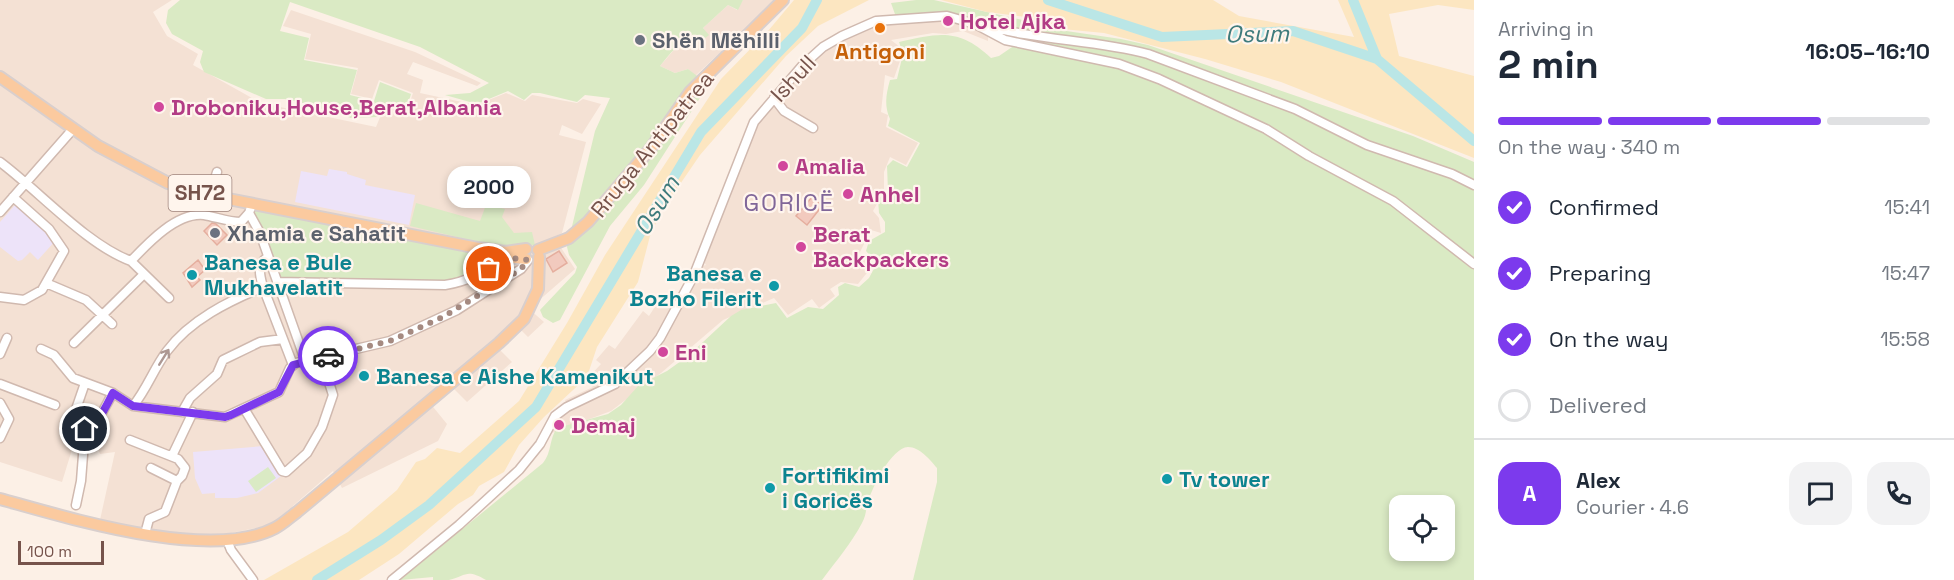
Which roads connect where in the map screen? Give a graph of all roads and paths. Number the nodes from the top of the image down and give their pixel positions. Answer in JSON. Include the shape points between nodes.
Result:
{"nodes":[{"id":1,"x":783,"y":0,"type":"edge"},
{"id":2,"x":975,"y":24,"type":"junction"},
{"id":3,"x":0,"y":77,"type":"edge"},
{"id":4,"x":774,"y":98,"type":"junction"},
{"id":5,"x":813,"y":128,"type":"dead end"},
{"id":6,"x":73,"y":129,"type":"junction"},
{"id":7,"x":0,"y":162,"type":"edge"},
{"id":8,"x":218,"y":172,"type":"dead end"},
{"id":9,"x":26,"y":182,"type":"junction"},
{"id":10,"x":1474,"y":185,"type":"edge"},
{"id":11,"x":210,"y":195,"type":"junction"},
{"id":12,"x":14,"y":197,"type":"junction"},
{"id":13,"x":250,"y":209,"type":"junction"},
{"id":14,"x":0,"y":212,"type":"edge"},
{"id":15,"x":428,"y":239,"type":"junction"},
{"id":16,"x":531,"y":256,"type":"junction"},
{"id":17,"x":268,"y":257,"type":"junction"},
{"id":18,"x":504,"y":257,"type":"junction"},
{"id":19,"x":131,"y":261,"type":"junction"},
{"id":20,"x":1474,"y":264,"type":"edge"},
{"id":21,"x":143,"y":275,"type":"junction"},
{"id":22,"x":277,"y":282,"type":"junction"},
{"id":23,"x":46,"y":284,"type":"junction"},
{"id":24,"x":263,"y":287,"type":"junction"},
{"id":25,"x":0,"y":297,"type":"edge"},
{"id":26,"x":169,"y":298,"type":"dead end"},
{"id":27,"x":101,"y":315,"type":"junction"},
{"id":28,"x":112,"y":324,"type":"dead end"},
{"id":29,"x":7,"y":338,"type":"dead end"},
{"id":30,"x":283,"y":339,"type":"junction"},
{"id":31,"x":74,"y":344,"type":"dead end"},
{"id":32,"x":41,"y":349,"type":"dead end"},
{"id":33,"x":0,"y":354,"type":"edge"},
{"id":34,"x":321,"y":357,"type":"junction"},
{"id":35,"x":305,"y":360,"type":"junction"},
{"id":36,"x":293,"y":365,"type":"junction"},
{"id":37,"x":0,"y":384,"type":"edge"},
{"id":38,"x":85,"y":384,"type":"junction"},
{"id":39,"x":113,"y":393,"type":"junction"},
{"id":40,"x":0,"y":403,"type":"edge"},
{"id":41,"x":55,"y":405,"type":"dead end"},
{"id":42,"x":133,"y":406,"type":"junction"},
{"id":43,"x":245,"y":410,"type":"junction"},
{"id":44,"x":182,"y":412,"type":"junction"},
{"id":45,"x":193,"y":412,"type":"junction"},
{"id":46,"x":85,"y":429,"type":"junction"},
{"id":47,"x":0,"y":438,"type":"edge"},
{"id":48,"x":130,"y":440,"type":"dead end"},
{"id":49,"x":172,"y":456,"type":"junction"},
{"id":50,"x":151,"y":468,"type":"dead end"},
{"id":51,"x":177,"y":481,"type":"junction"},
{"id":52,"x":0,"y":499,"type":"edge"},
{"id":53,"x":76,"y":505,"type":"dead end"},
{"id":54,"x":145,"y":534,"type":"junction"},
{"id":55,"x":229,"y":545,"type":"junction"},
{"id":56,"x":253,"y":580,"type":"edge"},
{"id":57,"x":392,"y":580,"type":"edge"}],
"edges":[{"from":1,"to":16,"type":"main road","name":"Rruga Antipatrea","number":"SH72","via":[[690,92],[651,148],[588,222],[569,238]]},
{"from":2,"to":4,"type":"street","name":"Ishull","via":[[947,16],[871,23],[823,47]]},
{"from":2,"to":10,"type":"street","via":[[1148,54]]},
{"from":2,"to":20,"type":"street","name":"Ishull","via":[[1005,40],[1119,64],[1249,120],[1393,201]]},
{"from":3,"to":6,"type":"main road","name":"Rruga Antipatrea","number":"SH72"},
{"from":4,"to":5,"type":"street","via":[[784,111]]},
{"from":4,"to":57,"type":"street","name":"Ishull","via":[[750,129],[688,287],[657,344],[608,388],[560,411],[519,470]]},
{"from":6,"to":9,"type":"street"},
{"from":6,"to":11,"type":"main road","name":"Rruga Antipatrea","number":"SH72","via":[[149,176]]},
{"from":7,"to":9,"type":"street"},
{"from":8,"to":11,"type":"street"},
{"from":9,"to":12,"type":"street"},
{"from":9,"to":19,"type":"street","via":[[82,232]]},
{"from":11,"to":13,"type":"main road","name":"Rruga Antipatrea","number":"SH72"},
{"from":12,"to":14,"type":"street"},
{"from":12,"to":23,"type":"street","via":[[49,230],[64,251]]},
{"from":13,"to":15,"type":"main road","name":"Rruga Antipatrea","number":"SH72"},
{"from":13,"to":17,"type":"street"},
{"from":13,"to":19,"type":"street","via":[[241,222],[204,215],[187,217],[155,238]]},
{"from":15,"to":16,"type":"main road","name":"Rruga Antipatrea","number":"SH72"},
{"from":15,"to":18,"type":"main road","name":"Rruga Antipatrea","number":"SH72","via":[[440,245]]},
{"from":16,"to":18,"type":"main road","name":"Rruga Antipatrea","number":"SH72"},
{"from":16,"to":34,"type":"street","via":[[521,269],[443,317],[390,341]]},
{"from":16,"to":55,"type":"main road","via":[[538,283],[524,319],[297,512],[275,528]]},
{"from":17,"to":22,"type":"street"},
{"from":17,"to":24,"type":"street","via":[[260,269]]},
{"from":18,"to":22,"type":"street","via":[[489,269],[445,285]]},
{"from":19,"to":21,"type":"street"},
{"from":21,"to":26,"type":"street"},
{"from":21,"to":27,"type":"street"},
{"from":22,"to":35,"type":"street"},
{"from":23,"to":25,"type":"street","via":[[24,300]]},
{"from":23,"to":27,"type":"street","via":[[86,300]]},
{"from":24,"to":30,"type":"street"},
{"from":42,"to":24,"type":"street","one_way":true,"via":[[166,352],[185,331]]},
{"from":27,"to":28,"type":"street"},
{"from":27,"to":31,"type":"street"},
{"from":29,"to":33,"type":"street"},
{"from":30,"to":36,"type":"street"},
{"from":30,"to":44,"type":"street","via":[[260,342],[223,360],[217,374],[190,398]]},
{"from":32,"to":38,"type":"street","via":[[54,355],[73,378]]},
{"from":34,"to":35,"type":"street"},
{"from":34,"to":43,"type":"street","via":[[333,395],[322,427],[307,453],[286,472]]},
{"from":35,"to":36,"type":"street"},
{"from":36,"to":43,"type":"street","via":[[279,392]]},
{"from":37,"to":41,"type":"street"},
{"from":38,"to":39,"type":"street"},
{"from":38,"to":46,"type":"street","via":[[74,418]]},
{"from":39,"to":42,"type":"street"},
{"from":39,"to":46,"type":"street","via":[[96,422]]},
{"from":40,"to":47,"type":"street","via":[[9,419]]},
{"from":42,"to":44,"type":"street"},
{"from":43,"to":45,"type":"street","via":[[225,417]]},
{"from":44,"to":45,"type":"street"},
{"from":45,"to":49,"type":"street"},
{"from":46,"to":53,"type":"street"},
{"from":48,"to":49,"type":"street"},
{"from":49,"to":51,"type":"street","via":[[185,468]]},
{"from":50,"to":51,"type":"street"},
{"from":51,"to":54,"type":"street","via":[[165,512],[149,519]]},
{"from":52,"to":54,"type":"main road"},
{"from":54,"to":55,"type":"main road"},
{"from":55,"to":56,"type":"street"}]}
